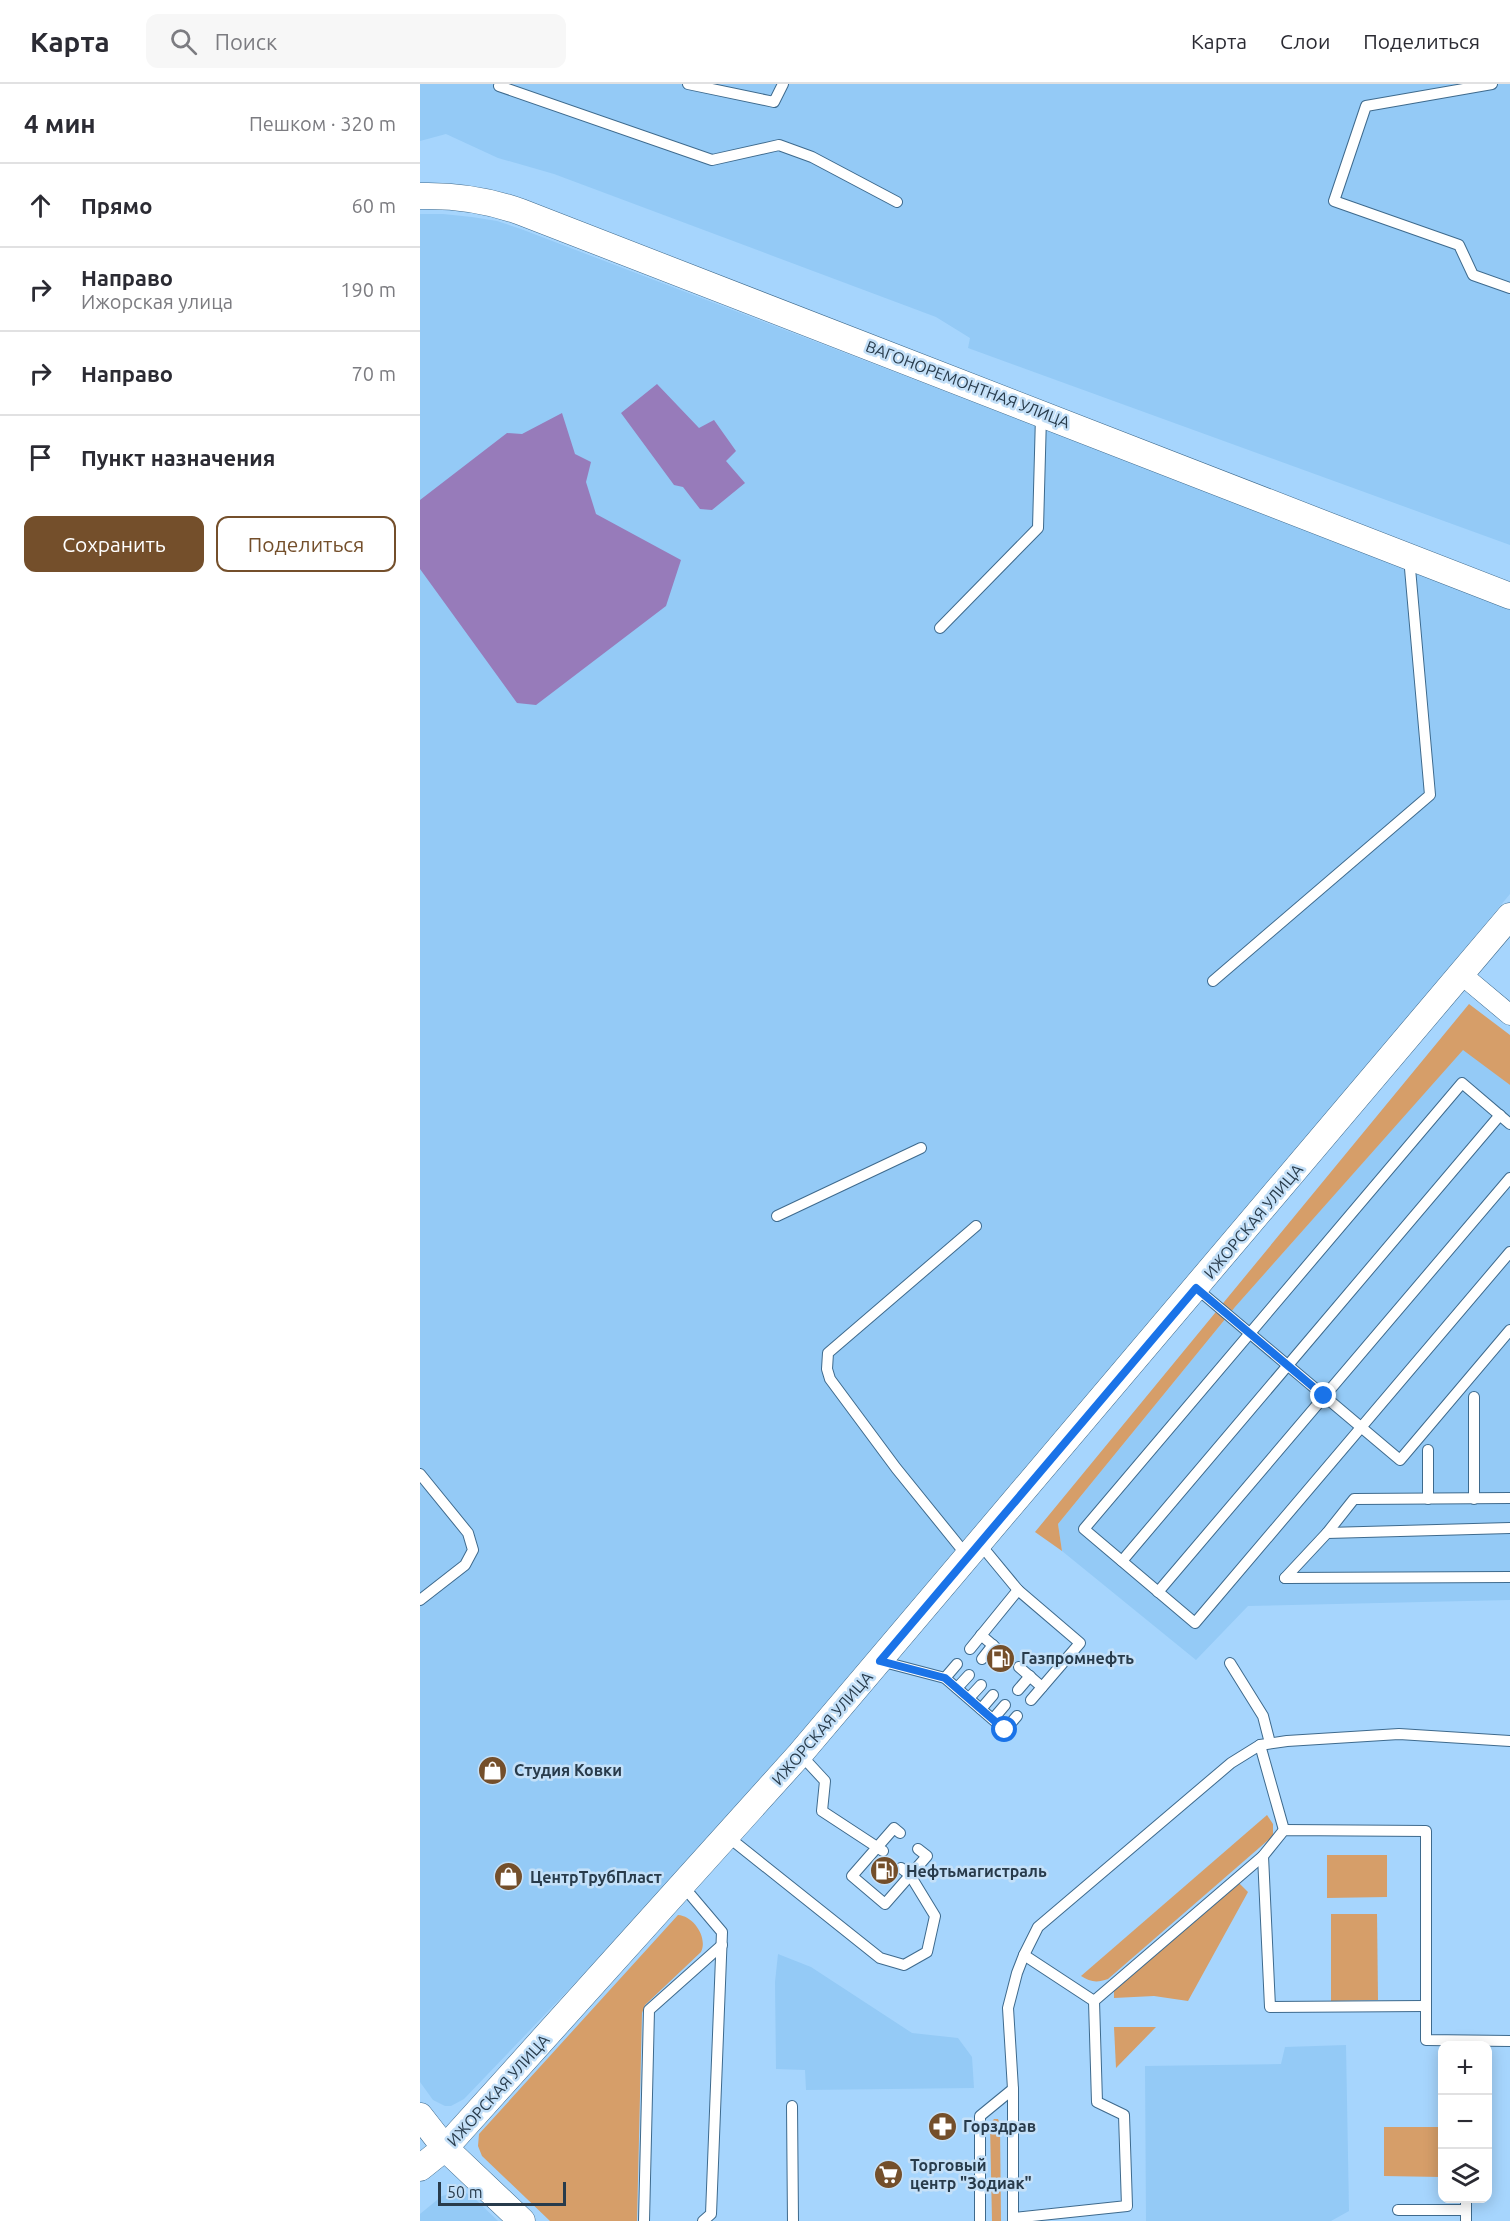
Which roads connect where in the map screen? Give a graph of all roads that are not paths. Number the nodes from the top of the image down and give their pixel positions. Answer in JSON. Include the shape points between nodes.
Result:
{"nodes":[{"id":1,"x":688,"y":84,"type":"edge"},
{"id":2,"x":783,"y":84,"type":"edge"},
{"id":3,"x":1492,"y":84,"type":"edge"},
{"id":4,"x":495,"y":85,"type":"edge"},
{"id":5,"x":420,"y":196,"type":"edge"},
{"id":6,"x":897,"y":202,"type":"dead end"},
{"id":7,"x":1510,"y":288,"type":"edge"},
{"id":8,"x":1041,"y":412,"type":"junction"},
{"id":9,"x":1409,"y":556,"type":"junction"},
{"id":10,"x":1510,"y":596,"type":"edge"},
{"id":11,"x":940,"y":628,"type":"dead end"},
{"id":12,"x":1510,"y":916,"type":"edge"},
{"id":13,"x":1461,"y":974,"type":"junction"},
{"id":14,"x":1213,"y":981,"type":"dead end"},
{"id":15,"x":1510,"y":1016,"type":"edge"},
{"id":16,"x":1500,"y":1115,"type":"junction"},
{"id":17,"x":1510,"y":1124,"type":"edge"},
{"id":18,"x":921,"y":1148,"type":"dead end"},
{"id":19,"x":1510,"y":1179,"type":"edge"},
{"id":20,"x":777,"y":1216,"type":"dead end"},
{"id":21,"x":976,"y":1226,"type":"dead end"},
{"id":22,"x":1510,"y":1252,"type":"edge"},
{"id":23,"x":1196,"y":1288,"type":"junction"},
{"id":24,"x":1510,"y":1330,"type":"edge"},
{"id":25,"x":1250,"y":1334,"type":"junction"},
{"id":26,"x":1288,"y":1366,"type":"junction"},
{"id":27,"x":1324,"y":1396,"type":"junction"},
{"id":28,"x":1474,"y":1397,"type":"dead end"},
{"id":29,"x":1361,"y":1428,"type":"junction"},
{"id":30,"x":1428,"y":1450,"type":"dead end"},
{"id":31,"x":420,"y":1474,"type":"edge"},
{"id":32,"x":1510,"y":1498,"type":"edge"},
{"id":33,"x":1428,"y":1499,"type":"junction"},
{"id":34,"x":1474,"y":1499,"type":"junction"},
{"id":35,"x":1510,"y":1528,"type":"edge"},
{"id":36,"x":1327,"y":1533,"type":"junction"},
{"id":37,"x":974,"y":1551,"type":"junction"},
{"id":38,"x":1122,"y":1561,"type":"junction"},
{"id":39,"x":1510,"y":1577,"type":"edge"},
{"id":40,"x":1018,"y":1590,"type":"junction"},
{"id":41,"x":1158,"y":1592,"type":"junction"},
{"id":42,"x":420,"y":1600,"type":"edge"},
{"id":43,"x":981,"y":1635,"type":"junction"},
{"id":44,"x":993,"y":1645,"type":"junction"},
{"id":45,"x":970,"y":1649,"type":"dead end"},
{"id":46,"x":1003,"y":1654,"type":"dead end"},
{"id":47,"x":982,"y":1659,"type":"dead end"},
{"id":48,"x":880,"y":1661,"type":"junction"},
{"id":49,"x":1230,"y":1663,"type":"dead end"},
{"id":50,"x":957,"y":1664,"type":"dead end"},
{"id":51,"x":1019,"y":1667,"type":"dead end"},
{"id":52,"x":969,"y":1675,"type":"dead end"},
{"id":53,"x":1030,"y":1676,"type":"junction"},
{"id":54,"x":945,"y":1678,"type":"junction"},
{"id":55,"x":981,"y":1685,"type":"dead end"},
{"id":56,"x":1042,"y":1686,"type":"junction"},
{"id":57,"x":957,"y":1688,"type":"junction"},
{"id":58,"x":1018,"y":1690,"type":"dead end"},
{"id":59,"x":993,"y":1695,"type":"dead end"},
{"id":60,"x":969,"y":1698,"type":"junction"},
{"id":61,"x":1030,"y":1700,"type":"dead end"},
{"id":62,"x":1005,"y":1705,"type":"dead end"},
{"id":63,"x":981,"y":1709,"type":"junction"},
{"id":64,"x":1017,"y":1716,"type":"dead end"},
{"id":65,"x":993,"y":1719,"type":"junction"},
{"id":66,"x":1510,"y":1741,"type":"edge"},
{"id":67,"x":1265,"y":1744,"type":"junction"},
{"id":68,"x":800,"y":1754,"type":"junction"},
{"id":69,"x":1284,"y":1830,"type":"junction"},
{"id":70,"x":900,"y":1833,"type":"dead end"},
{"id":71,"x":727,"y":1836,"type":"junction"},
{"id":72,"x":880,"y":1849,"type":"junction"},
{"id":73,"x":918,"y":1849,"type":"dead end"},
{"id":74,"x":1263,"y":1856,"type":"junction"},
{"id":75,"x":902,"y":1868,"type":"dead end"},
{"id":76,"x":910,"y":1875,"type":"junction"},
{"id":77,"x":888,"y":1884,"type":"dead end"},
{"id":78,"x":683,"y":1886,"type":"junction"},
{"id":79,"x":897,"y":1892,"type":"junction"},
{"id":80,"x":722,"y":1945,"type":"junction"},
{"id":81,"x":1024,"y":1955,"type":"junction"},
{"id":82,"x":1094,"y":2001,"type":"junction"},
{"id":83,"x":1425,"y":2006,"type":"junction"},
{"id":84,"x":1439,"y":2041,"type":"edge"},
{"id":85,"x":1510,"y":2041,"type":"edge"},
{"id":86,"x":1492,"y":2042,"type":"edge"},
{"id":87,"x":1013,"y":2089,"type":"junction"},
{"id":88,"x":792,"y":2106,"type":"dead end"},
{"id":89,"x":420,"y":2116,"type":"edge"},
{"id":90,"x":445,"y":2148,"type":"junction"},
{"id":91,"x":420,"y":2168,"type":"edge"},
{"id":92,"x":1398,"y":2210,"type":"dead end"},
{"id":93,"x":1466,"y":2210,"type":"edge"},
{"id":94,"x":1013,"y":2220,"type":"edge"},
{"id":95,"x":522,"y":2221,"type":"edge"},
{"id":96,"x":644,"y":2221,"type":"edge"},
{"id":97,"x":703,"y":2221,"type":"edge"},
{"id":98,"x":793,"y":2221,"type":"edge"},
{"id":99,"x":980,"y":2221,"type":"edge"}],
"edges":[{"from":1,"to":2,"type":"lane","via":[[774,102]]},
{"from":3,"to":7,"type":"lane","via":[[1366,106],[1334,201],[1459,245],[1473,275]]},
{"from":4,"to":6,"type":"lane","via":[[712,160],[779,145]]},
{"from":5,"to":8,"type":"street","name":"ВАГОНОРЕМОНТНАЯ УЛИЦА","via":[[476,199],[513,209]]},
{"from":8,"to":9,"type":"street","name":"ВАГОНОРЕМОНТНАЯ УЛИЦА"},
{"from":8,"to":11,"type":"lane","via":[[1038,528]]},
{"from":9,"to":10,"type":"street","name":"ВАГОНОРЕМОНТНАЯ УЛИЦА"},
{"from":9,"to":14,"type":"lane","via":[[1430,795]]},
{"from":12,"to":13,"type":"street","name":"ИЖОРСКАЯ УЛИЦА"},
{"from":13,"to":15,"type":"street"},
{"from":13,"to":23,"type":"street","name":"ИЖОРСКАЯ УЛИЦА"},
{"from":16,"to":17,"type":"lane"},
{"from":16,"to":25,"type":"lane","via":[[1462,1083]]},
{"from":16,"to":26,"type":"lane"},
{"from":18,"to":20,"type":"lane"},
{"from":19,"to":27,"type":"lane"},
{"from":21,"to":37,"type":"lane","via":[[828,1353],[827,1369],[830,1379],[896,1468]]},
{"from":22,"to":29,"type":"lane"},
{"from":23,"to":25,"type":"lane"},
{"from":23,"to":37,"type":"street","name":"ИЖОРСКАЯ УЛИЦА"},
{"from":24,"to":29,"type":"lane","via":[[1400,1460]]},
{"from":25,"to":26,"type":"lane"},
{"from":25,"to":38,"type":"lane","via":[[1084,1529]]},
{"from":26,"to":27,"type":"lane"},
{"from":26,"to":38,"type":"lane"},
{"from":27,"to":29,"type":"lane"},
{"from":27,"to":41,"type":"lane"},
{"from":28,"to":34,"type":"lane"},
{"from":29,"to":41,"type":"lane","via":[[1195,1623]]},
{"from":30,"to":33,"type":"lane"},
{"from":31,"to":42,"type":"lane","via":[[468,1533],[472,1550],[465,1565]]},
{"from":32,"to":34,"type":"lane"},
{"from":33,"to":34,"type":"lane"},
{"from":33,"to":36,"type":"lane","via":[[1354,1499]]},
{"from":35,"to":36,"type":"lane"},
{"from":36,"to":39,"type":"lane","via":[[1285,1578]]},
{"from":37,"to":40,"type":"lane"},
{"from":37,"to":48,"type":"street","name":"ИЖОРСКАЯ УЛИЦА"},
{"from":38,"to":41,"type":"lane"},
{"from":40,"to":43,"type":"lane"},
{"from":40,"to":56,"type":"lane","via":[[1080,1643]]},
{"from":43,"to":44,"type":"lane"},
{"from":43,"to":45,"type":"lane"},
{"from":44,"to":46,"type":"lane"},
{"from":44,"to":47,"type":"lane"},
{"from":48,"to":54,"type":"lane"},
{"from":48,"to":68,"type":"street","name":"ИЖОРСКАЯ УЛИЦА"},
{"from":49,"to":67,"type":"lane","via":[[1263,1716]]},
{"from":50,"to":54,"type":"lane"},
{"from":51,"to":53,"type":"lane"},
{"from":52,"to":57,"type":"lane"},
{"from":53,"to":56,"type":"lane"},
{"from":53,"to":58,"type":"lane"},
{"from":54,"to":57,"type":"lane"},
{"from":55,"to":60,"type":"lane"},
{"from":56,"to":61,"type":"lane"},
{"from":57,"to":60,"type":"lane"},
{"from":59,"to":63,"type":"lane"},
{"from":60,"to":63,"type":"lane"},
{"from":62,"to":65,"type":"lane"},
{"from":63,"to":65,"type":"lane"},
{"from":64,"to":65,"type":"lane","via":[[1005,1730]]},
{"from":66,"to":67,"type":"lane","via":[[1399,1734]]},
{"from":67,"to":69,"type":"lane"},
{"from":67,"to":81,"type":"lane","via":[[1231,1763],[1038,1927]]},
{"from":68,"to":71,"type":"street","name":"ИЖОРСКАЯ УЛИЦА"},
{"from":68,"to":72,"type":"lane","via":[[825,1781],[822,1811]]},
{"from":69,"to":74,"type":"lane"},
{"from":69,"to":83,"type":"lane","via":[[1426,1831]]},
{"from":70,"to":72,"type":"lane","via":[[894,1828]]},
{"from":71,"to":76,"type":"lane","via":[[879,1958],[904,1965],[927,1952],[935,1916]]},
{"from":71,"to":78,"type":"street","name":"ИЖОРСКАЯ УЛИЦА"},
{"from":72,"to":79,"type":"lane","via":[[852,1876],[885,1904]]},
{"from":73,"to":76,"type":"lane","via":[[927,1856]]},
{"from":74,"to":82,"type":"lane"},
{"from":74,"to":83,"type":"lane","via":[[1270,2007]]},
{"from":75,"to":76,"type":"lane"},
{"from":76,"to":79,"type":"lane"},
{"from":77,"to":79,"type":"lane"},
{"from":78,"to":80,"type":"lane","via":[[722,1932]]},
{"from":78,"to":90,"type":"street","name":"ИЖОРСКАЯ УЛИЦА"},
{"from":80,"to":96,"type":"lane","via":[[649,2010]]},
{"from":80,"to":97,"type":"lane","via":[[711,2214]]},
{"from":81,"to":82,"type":"lane"},
{"from":81,"to":87,"type":"lane","via":[[1008,2008]]},
{"from":82,"to":94,"type":"lane","via":[[1097,2102],[1124,2115],[1127,2206]]},
{"from":83,"to":84,"type":"lane","via":[[1426,2040]]},
{"from":85,"to":86,"type":"lane"},
{"from":87,"to":94,"type":"lane"},
{"from":87,"to":99,"type":"lane","via":[[980,2116]]},
{"from":88,"to":98,"type":"lane"},
{"from":89,"to":90,"type":"street"},
{"from":90,"to":91,"type":"street","name":"ИЖОРСКАЯ УЛИЦА"},
{"from":90,"to":95,"type":"street"},
{"from":92,"to":93,"type":"lane"}]}
